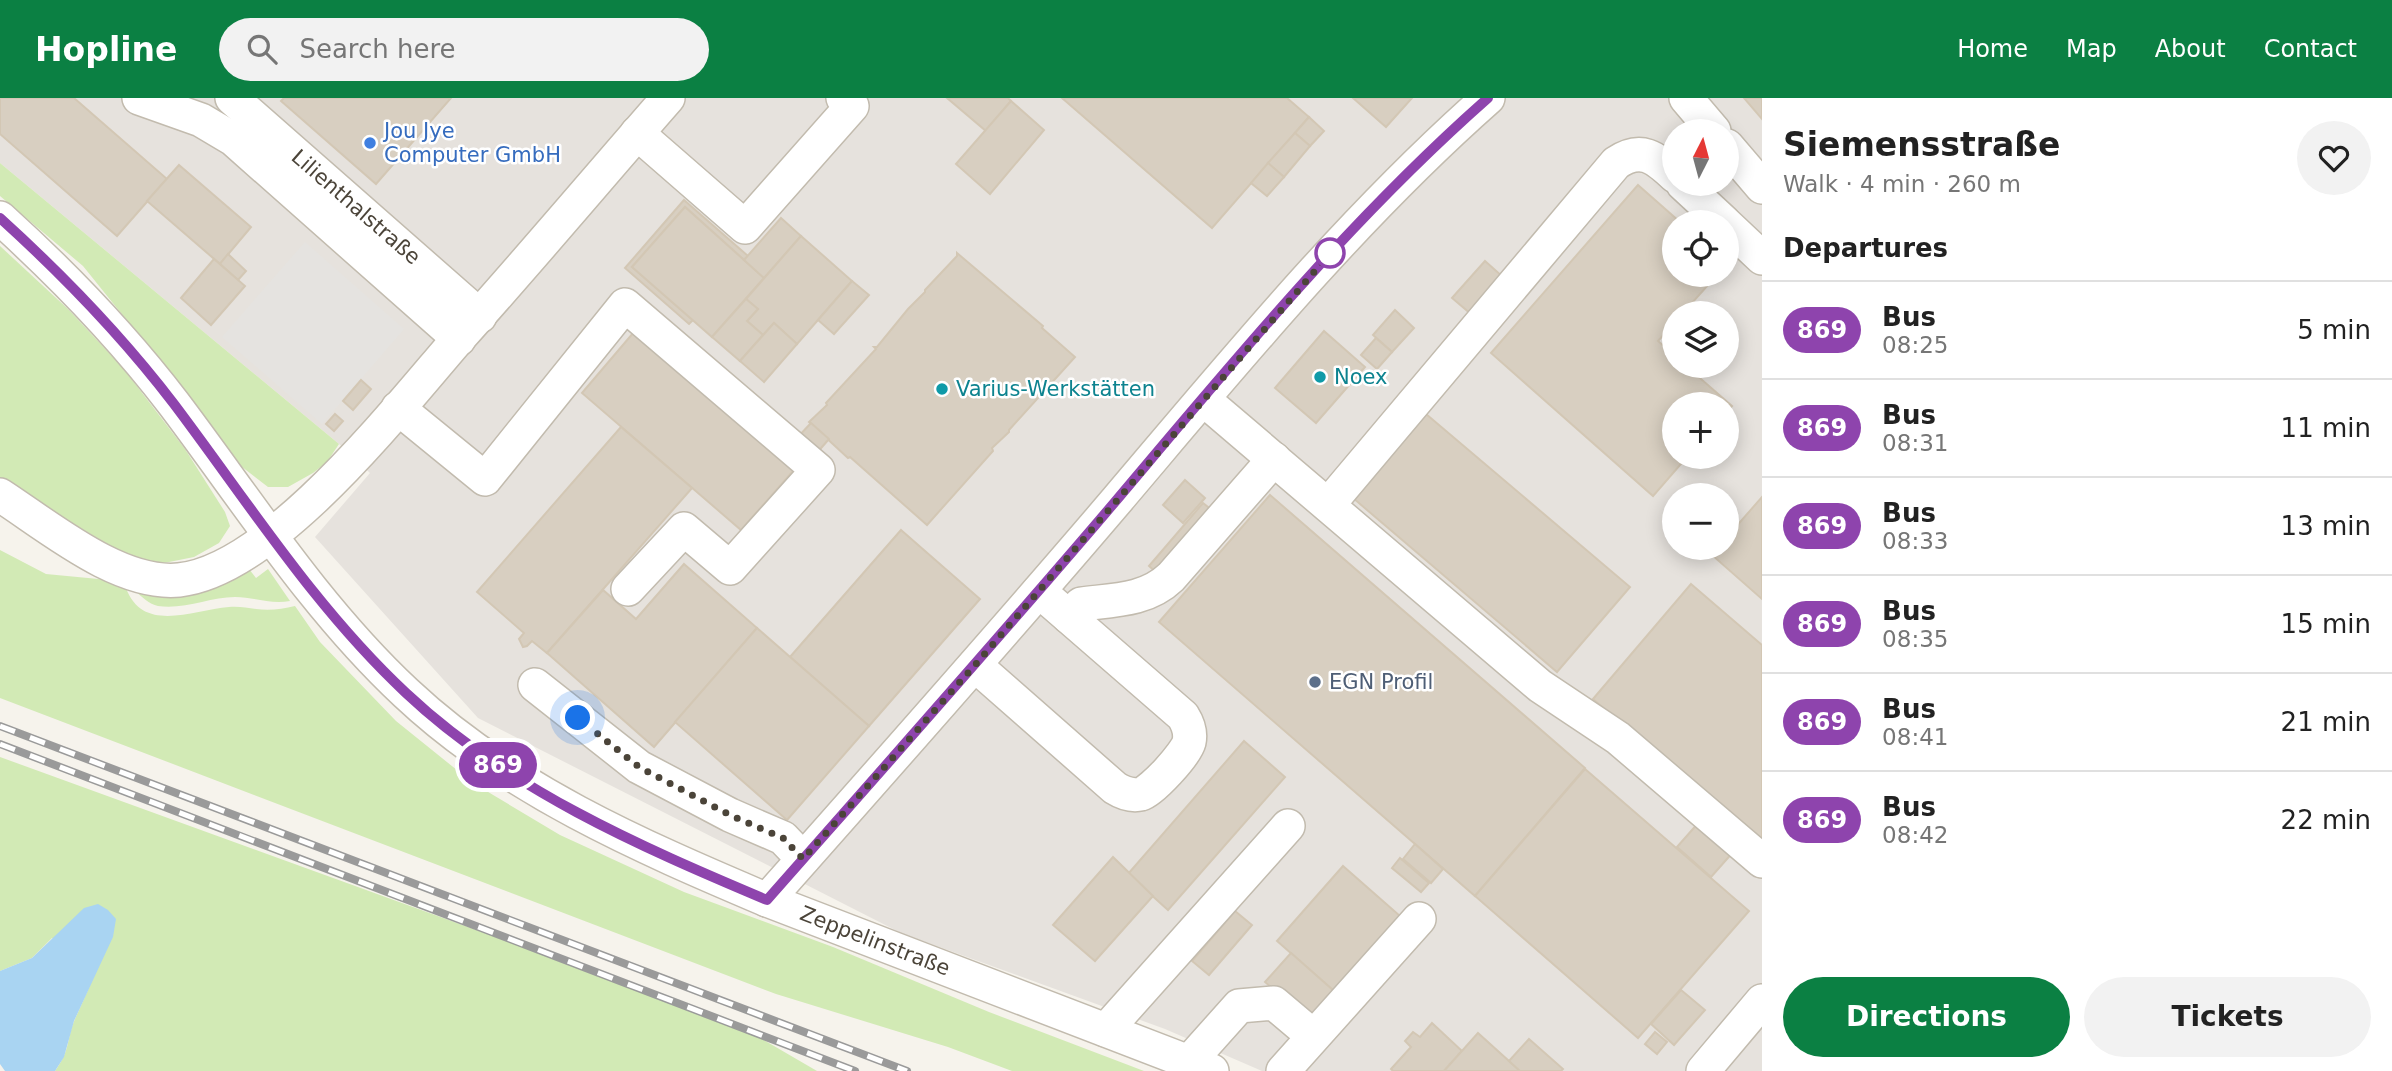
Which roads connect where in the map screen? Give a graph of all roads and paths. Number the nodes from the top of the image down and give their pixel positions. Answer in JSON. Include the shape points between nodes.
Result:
{"nodes":[{"id":1,"x":139,"y":98,"type":"edge"},
{"id":2,"x":232,"y":98,"type":"edge"},
{"id":3,"x":668,"y":98,"type":"edge"},
{"id":4,"x":843,"y":98,"type":"edge"},
{"id":5,"x":1488,"y":98,"type":"edge"},
{"id":6,"x":1686,"y":98,"type":"edge"},
{"id":7,"x":1704,"y":119,"type":"edge"},
{"id":8,"x":637,"y":133,"type":"junction"},
{"id":9,"x":1740,"y":161,"type":"edge"},
{"id":10,"x":1662,"y":164,"type":"edge"},
{"id":11,"x":1762,"y":187,"type":"edge"},
{"id":12,"x":1696,"y":196,"type":"edge"},
{"id":13,"x":1711,"y":210,"type":"edge"},
{"id":14,"x":0,"y":218,"type":"edge"},
{"id":15,"x":1739,"y":236,"type":"edge"},
{"id":16,"x":1762,"y":258,"type":"edge"},
{"id":17,"x":469,"y":327,"type":"junction"},
{"id":18,"x":1203,"y":399,"type":"junction"},
{"id":19,"x":398,"y":408,"type":"junction"},
{"id":20,"x":1274,"y":459,"type":"junction"},
{"id":21,"x":0,"y":495,"type":"edge"},
{"id":22,"x":1328,"y":505,"type":"junction"},
{"id":23,"x":269,"y":536,"type":"junction"},
{"id":24,"x":628,"y":589,"type":"dead end"},
{"id":25,"x":1039,"y":591,"type":"junction"},
{"id":26,"x":1069,"y":617,"type":"junction"},
{"id":27,"x":975,"y":665,"type":"junction"},
{"id":28,"x":535,"y":685,"type":"dead end"},
{"id":29,"x":1288,"y":825,"type":"dead end"},
{"id":30,"x":803,"y":859,"type":"junction"},
{"id":31,"x":1762,"y":861,"type":"edge"},
{"id":32,"x":767,"y":900,"type":"junction"},
{"id":33,"x":1419,"y":919,"type":"dead end"},
{"id":34,"x":1762,"y":1000,"type":"edge"},
{"id":35,"x":1106,"y":1030,"type":"junction"},
{"id":36,"x":1313,"y":1036,"type":"junction"},
{"id":37,"x":1200,"y":1067,"type":"edge"},
{"id":38,"x":1283,"y":1071,"type":"edge"},
{"id":39,"x":1703,"y":1071,"type":"edge"}],
"edges":[{"from":1,"to":17,"type":"street","via":[[201,120],[233,139]]},
{"from":2,"to":17,"type":"street","name":"Lilienthalstraße"},
{"from":3,"to":8,"type":"street"},
{"from":4,"to":8,"type":"street","via":[[852,106],[745,227]]},
{"from":5,"to":18,"type":"street","via":[[1333,250]]},
{"from":6,"to":7,"type":"street"},
{"from":8,"to":17,"type":"street"},
{"from":9,"to":11,"type":"street"},
{"from":10,"to":22,"type":"street","via":[[1641,155],[1628,155],[1616,163]]},
{"from":12,"to":13,"type":"street"},
{"from":14,"to":23,"type":"street","name":"Zeppelinstraße","via":[[74,288],[129,349]]},
{"from":15,"to":16,"type":"street"},
{"from":17,"to":19,"type":"street"},
{"from":18,"to":20,"type":"street"},
{"from":18,"to":25,"type":"street"},
{"from":19,"to":23,"type":"street","via":[[329,484]]},
{"from":19,"to":24,"type":"street","via":[[485,479],[625,305],[818,470],[730,568],[684,529]]},
{"from":20,"to":22,"type":"street"},
{"from":20,"to":26,"type":"street","via":[[1157,589],[1130,598],[1081,604]]},
{"from":21,"to":23,"type":"street","via":[[92,554],[136,575],[177,580],[219,569]]},
{"from":22,"to":31,"type":"street","via":[[1540,686],[1618,738]]},
{"from":23,"to":32,"type":"street","name":"Zeppelinstraße","via":[[384,671],[474,748],[594,821]]},
{"from":25,"to":26,"type":"street"},
{"from":25,"to":27,"type":"street"},
{"from":26,"to":27,"type":"street","via":[[1180,713],[1188,725],[1185,751],[1148,791],[1132,794],[1115,788]]},
{"from":27,"to":30,"type":"street"},
{"from":28,"to":30,"type":"street","via":[[639,767],[783,838]]},
{"from":29,"to":35,"type":"street"},
{"from":30,"to":32,"type":"street"},
{"from":32,"to":35,"type":"street","name":"Zeppelinstraße"},
{"from":33,"to":36,"type":"street"},
{"from":34,"to":39,"type":"street"},
{"from":35,"to":37,"type":"street","name":"Zeppelinstraße"},
{"from":36,"to":37,"type":"street","via":[[1274,1003],[1239,1006]]},
{"from":36,"to":38,"type":"street"}]}
